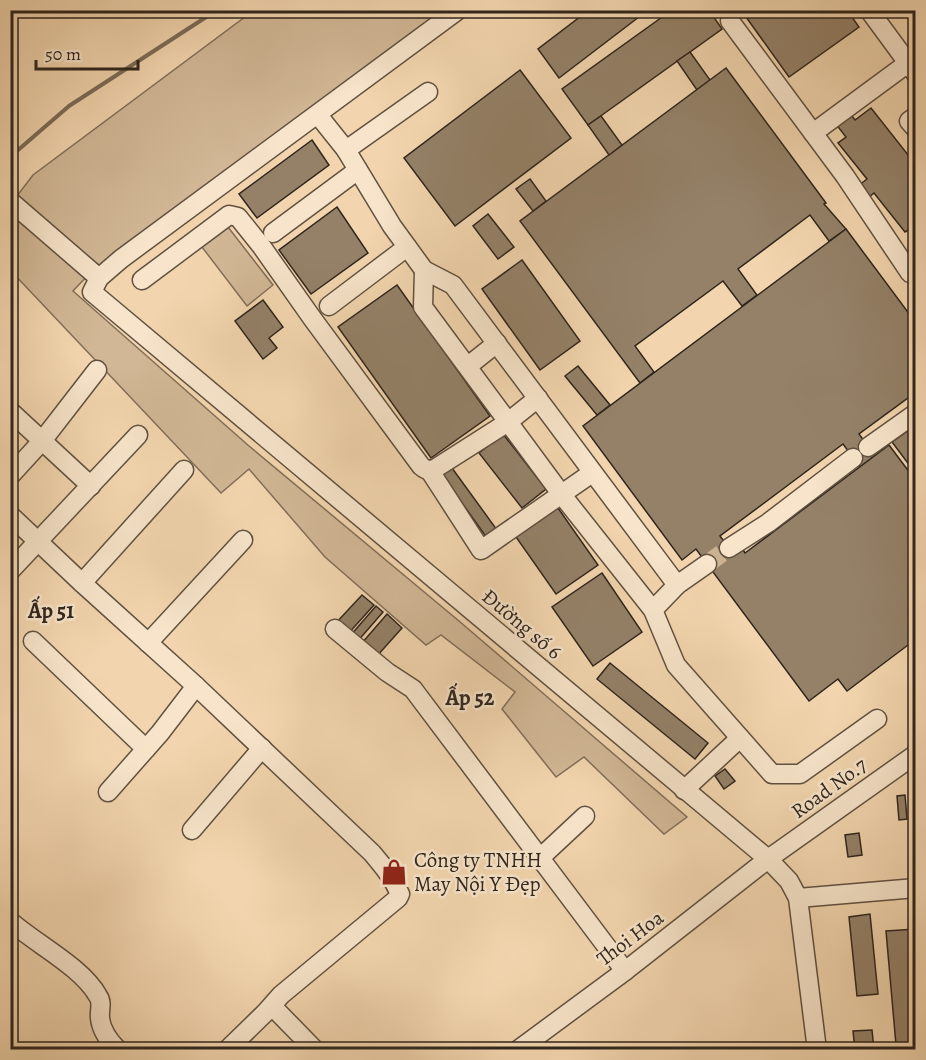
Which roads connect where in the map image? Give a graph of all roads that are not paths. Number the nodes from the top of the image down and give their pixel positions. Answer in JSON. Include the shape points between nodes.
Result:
{"nodes":[{"id":1,"x":458,"y":10,"type":"edge"},
{"id":2,"x":869,"y":10,"type":"edge"},
{"id":3,"x":730,"y":21,"type":"dead end"},
{"id":4,"x":912,"y":69,"type":"edge"},
{"id":5,"x":428,"y":92,"type":"dead end"},
{"id":6,"x":318,"y":115,"type":"junction"},
{"id":7,"x":915,"y":116,"type":"edge"},
{"id":8,"x":915,"y":129,"type":"edge"},
{"id":9,"x":813,"y":133,"type":"junction"},
{"id":10,"x":346,"y":150,"type":"junction"},
{"id":11,"x":358,"y":170,"type":"junction"},
{"id":12,"x":10,"y":201,"type":"edge"},
{"id":13,"x":273,"y":233,"type":"dead end"},
{"id":14,"x":407,"y":247,"type":"junction"},
{"id":15,"x":424,"y":270,"type":"junction"},
{"id":16,"x":914,"y":275,"type":"edge"},
{"id":17,"x":142,"y":280,"type":"dead end"},
{"id":18,"x":96,"y":285,"type":"junction"},
{"id":19,"x":453,"y":285,"type":"junction"},
{"id":20,"x":329,"y":306,"type":"dead end"},
{"id":21,"x":423,"y":308,"type":"junction"},
{"id":22,"x":497,"y":343,"type":"junction"},
{"id":23,"x":468,"y":366,"type":"junction"},
{"id":24,"x":97,"y":370,"type":"dead end"},
{"id":25,"x":538,"y":398,"type":"junction"},
{"id":26,"x":10,"y":411,"type":"edge"},
{"id":27,"x":915,"y":413,"type":"edge"},
{"id":28,"x":508,"y":422,"type":"junction"},
{"id":29,"x":138,"y":435,"type":"dead end"},
{"id":30,"x":42,"y":441,"type":"junction"},
{"id":31,"x":184,"y":470,"type":"dead end"},
{"id":32,"x":12,"y":471,"type":"edge"},
{"id":33,"x":430,"y":471,"type":"junction"},
{"id":34,"x":592,"y":473,"type":"junction"},
{"id":35,"x":91,"y":486,"type":"junction"},
{"id":36,"x":562,"y":495,"type":"junction"},
{"id":37,"x":10,"y":515,"type":"edge"},
{"id":38,"x":243,"y":540,"type":"dead end"},
{"id":39,"x":39,"y":543,"type":"junction"},
{"id":40,"x":729,"y":548,"type":"tunnel mouth"},
{"id":41,"x":707,"y":564,"type":"tunnel mouth"},
{"id":42,"x":10,"y":571,"type":"edge"},
{"id":43,"x":82,"y":583,"type":"junction"},
{"id":44,"x":677,"y":585,"type":"junction"},
{"id":45,"x":653,"y":610,"type":"junction"},
{"id":46,"x":335,"y":629,"type":"dead end"},
{"id":47,"x":33,"y":641,"type":"dead end"},
{"id":48,"x":148,"y":643,"type":"junction"},
{"id":49,"x":196,"y":686,"type":"junction"},
{"id":50,"x":877,"y":719,"type":"dead end"},
{"id":51,"x":740,"y":738,"type":"junction"},
{"id":52,"x":262,"y":748,"type":"junction"},
{"id":53,"x":146,"y":749,"type":"junction"},
{"id":54,"x":915,"y":754,"type":"edge"},
{"id":55,"x":684,"y":790,"type":"junction"},
{"id":56,"x":108,"y":792,"type":"dead end"},
{"id":57,"x":585,"y":816,"type":"dead end"},
{"id":58,"x":192,"y":830,"type":"dead end"},
{"id":59,"x":540,"y":858,"type":"junction"},
{"id":60,"x":768,"y":859,"type":"junction"},
{"id":61,"x":915,"y":888,"type":"edge"},
{"id":62,"x":798,"y":898,"type":"junction"},
{"id":63,"x":10,"y":921,"type":"edge"},
{"id":64,"x":625,"y":971,"type":"junction"},
{"id":65,"x":272,"y":1006,"type":"junction"},
{"id":66,"x":118,"y":1050,"type":"edge"},
{"id":67,"x":227,"y":1050,"type":"edge"},
{"id":68,"x":315,"y":1050,"type":"edge"},
{"id":69,"x":518,"y":1050,"type":"edge"},
{"id":70,"x":817,"y":1050,"type":"edge"}],
"edges":[{"from":1,"to":6,"type":"street"},
{"from":2,"to":4,"type":"street"},
{"from":3,"to":9,"type":"street"},
{"from":4,"to":9,"type":"street"},
{"from":5,"to":10,"type":"street"},
{"from":6,"to":10,"type":"street"},
{"from":6,"to":18,"type":"street","via":[[121,259]]},
{"from":7,"to":8,"type":"street","via":[[909,121]]},
{"from":9,"to":16,"type":"street"},
{"from":10,"to":11,"type":"street"},
{"from":11,"to":13,"type":"street"},
{"from":11,"to":14,"type":"street"},
{"from":12,"to":18,"type":"street","name":"Đường số 6"},
{"from":14,"to":15,"type":"street"},
{"from":14,"to":20,"type":"street"},
{"from":15,"to":19,"type":"street"},
{"from":15,"to":21,"type":"street"},
{"from":17,"to":33,"type":"street","via":[[229,215],[238,216],[421,466]]},
{"from":18,"to":55,"type":"street","name":"Đường số 6"},
{"from":19,"to":21,"type":"street"},
{"from":19,"to":22,"type":"street"},
{"from":21,"to":23,"type":"street"},
{"from":22,"to":23,"type":"street"},
{"from":22,"to":25,"type":"street"},
{"from":23,"to":28,"type":"street"},
{"from":24,"to":30,"type":"street"},
{"from":25,"to":28,"type":"street"},
{"from":25,"to":34,"type":"street"},
{"from":26,"to":30,"type":"street"},
{"from":27,"to":40,"type":"street"},
{"from":28,"to":33,"type":"street"},
{"from":28,"to":36,"type":"street"},
{"from":29,"to":35,"type":"street"},
{"from":30,"to":32,"type":"street"},
{"from":30,"to":35,"type":"street"},
{"from":31,"to":43,"type":"street"},
{"from":33,"to":36,"type":"street","via":[[481,549]]},
{"from":34,"to":36,"type":"street"},
{"from":34,"to":44,"type":"street"},
{"from":35,"to":39,"type":"street"},
{"from":36,"to":45,"type":"street"},
{"from":37,"to":39,"type":"street"},
{"from":38,"to":48,"type":"street"},
{"from":39,"to":42,"type":"street"},
{"from":39,"to":43,"type":"street"},
{"from":41,"to":44,"type":"street"},
{"from":43,"to":48,"type":"street"},
{"from":44,"to":45,"type":"street"},
{"from":45,"to":51,"type":"street","via":[[676,665]]},
{"from":46,"to":59,"type":"street","via":[[413,689]]},
{"from":47,"to":53,"type":"street"},
{"from":48,"to":49,"type":"street"},
{"from":49,"to":52,"type":"street"},
{"from":49,"to":53,"type":"street"},
{"from":50,"to":51,"type":"street","via":[[800,774],[772,774]]},
{"from":51,"to":55,"type":"street"},
{"from":52,"to":58,"type":"street"},
{"from":52,"to":65,"type":"street","via":[[372,853],[400,894]]},
{"from":53,"to":56,"type":"street"},
{"from":54,"to":60,"type":"street","name":"Road No.7"},
{"from":55,"to":60,"type":"street","name":"Đường số 6"},
{"from":57,"to":59,"type":"street"},
{"from":59,"to":64,"type":"street"},
{"from":60,"to":62,"type":"street","name":"Đường số 6","via":[[789,881]]},
{"from":60,"to":64,"type":"street","name":"Thoi Hoa"},
{"from":61,"to":62,"type":"street"},
{"from":62,"to":70,"type":"street","name":"Đường số 6"},
{"from":63,"to":66,"type":"street","via":[[82,976],[99,997],[100,1019]]},
{"from":64,"to":69,"type":"street","name":"Thoi Hoa"},
{"from":65,"to":67,"type":"street"},
{"from":65,"to":68,"type":"street"}]}
